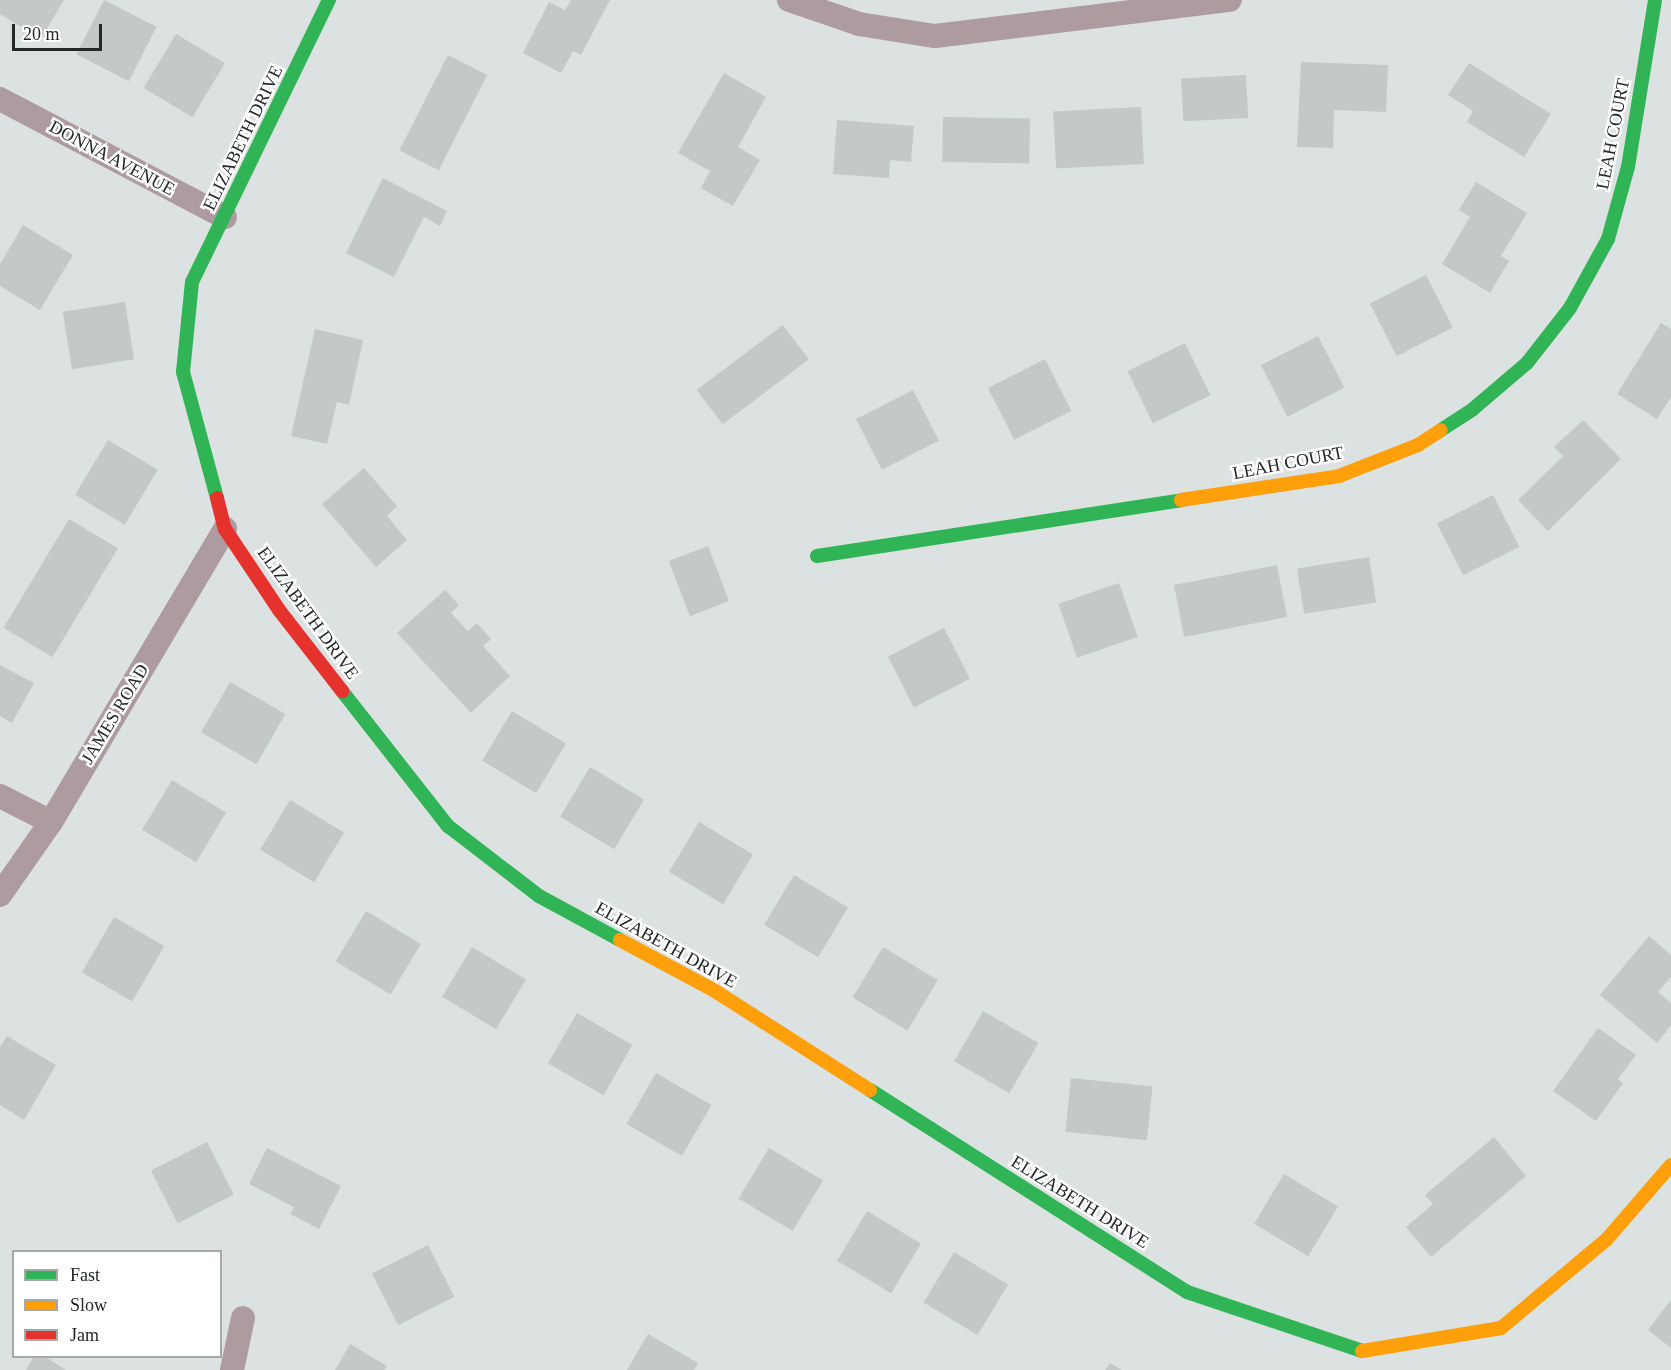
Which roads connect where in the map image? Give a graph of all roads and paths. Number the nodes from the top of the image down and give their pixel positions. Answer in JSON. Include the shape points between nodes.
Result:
{"nodes":[{"id":1,"x":329,"y":0,"type":"edge"},
{"id":2,"x":789,"y":0,"type":"edge"},
{"id":3,"x":1230,"y":0,"type":"edge"},
{"id":4,"x":1657,"y":1,"type":"edge"},
{"id":5,"x":0,"y":99,"type":"edge"},
{"id":6,"x":225,"y":217,"type":"junction"},
{"id":7,"x":225,"y":529,"type":"junction"},
{"id":8,"x":817,"y":556,"type":"dead end"},
{"id":9,"x":0,"y":796,"type":"edge"},
{"id":10,"x":51,"y":822,"type":"junction"},
{"id":11,"x":0,"y":895,"type":"edge"},
{"id":12,"x":1671,"y":1165,"type":"edge"},
{"id":13,"x":243,"y":1318,"type":"dead end"},
{"id":14,"x":231,"y":1370,"type":"edge"}],
"edges":[{"from":1,"to":6,"type":"street","name":"ELIZABETH DRIVE"},
{"from":2,"to":3,"type":"street","via":[[859,24],[935,36]]},
{"from":4,"to":8,"type":"street","name":"LEAH COURT","via":[[1628,167],[1608,239],[1570,308],[1527,363],[1473,409],[1418,445],[1339,476]]},
{"from":5,"to":6,"type":"street","name":"DONNA AVENUE"},
{"from":6,"to":7,"type":"street","name":"ELIZABETH DRIVE","via":[[192,282],[183,372]]},
{"from":7,"to":10,"type":"street","name":"JAMES ROAD"},
{"from":7,"to":12,"type":"street","name":"ELIZABETH DRIVE","via":[[279,610],[448,826],[539,896],[715,991],[1187,1292],[1358,1352],[1501,1328],[1607,1239]]},
{"from":9,"to":10,"type":"street"},
{"from":10,"to":11,"type":"street","name":"JAMES ROAD"},
{"from":13,"to":14,"type":"street"}]}
